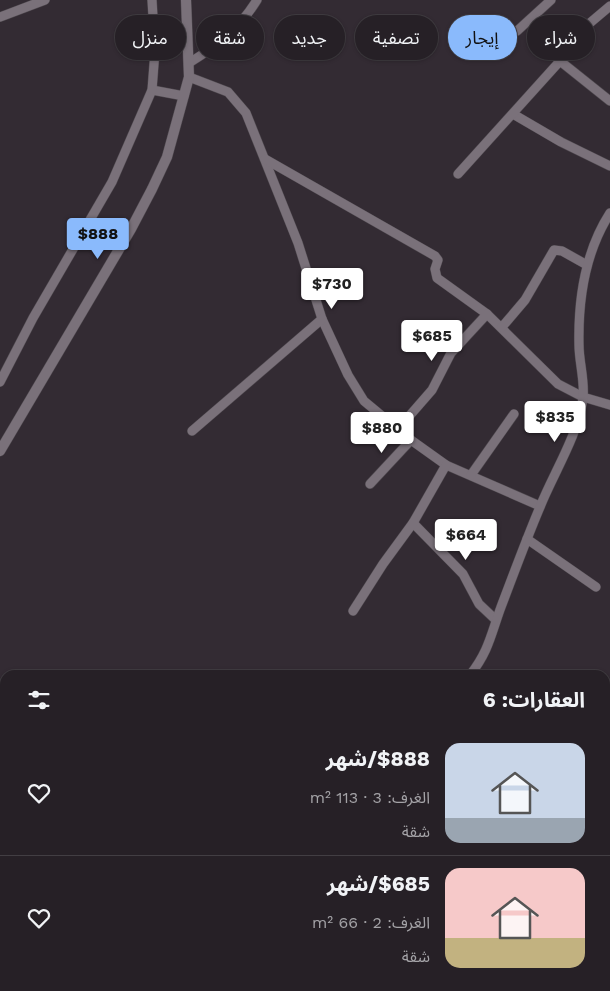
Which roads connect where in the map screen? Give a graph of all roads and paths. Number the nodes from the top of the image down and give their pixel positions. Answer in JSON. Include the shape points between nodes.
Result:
{"nodes":[{"id":1,"x":45,"y":0,"type":"edge"},
{"id":2,"x":152,"y":0,"type":"edge"},
{"id":3,"x":186,"y":0,"type":"edge"},
{"id":4,"x":257,"y":0,"type":"edge"},
{"id":5,"x":551,"y":0,"type":"edge"},
{"id":6,"x":610,"y":6,"type":"edge"},
{"id":7,"x":0,"y":17,"type":"edge"},
{"id":8,"x":595,"y":19,"type":"edge"},
{"id":9,"x":517,"y":30,"type":"dead end"},
{"id":10,"x":189,"y":63,"type":"junction"},
{"id":11,"x":189,"y":77,"type":"junction"},
{"id":12,"x":156,"y":91,"type":"junction"},
{"id":13,"x":184,"y":96,"type":"junction"},
{"id":14,"x":610,"y":102,"type":"edge"},
{"id":15,"x":513,"y":114,"type":"junction"},
{"id":16,"x":265,"y":160,"type":"junction"},
{"id":17,"x":610,"y":166,"type":"edge"},
{"id":18,"x":458,"y":174,"type":"dead end"},
{"id":19,"x":610,"y":214,"type":"edge"},
{"id":20,"x":587,"y":265,"type":"junction"},
{"id":21,"x":487,"y":314,"type":"junction"},
{"id":22,"x":322,"y":319,"type":"junction"},
{"id":23,"x":502,"y":328,"type":"junction"},
{"id":24,"x":0,"y":382,"type":"edge"},
{"id":25,"x":583,"y":397,"type":"junction"},
{"id":26,"x":610,"y":405,"type":"edge"},
{"id":27,"x":514,"y":414,"type":"dead end"},
{"id":28,"x":398,"y":429,"type":"junction"},
{"id":29,"x":192,"y":431,"type":"dead end"},
{"id":30,"x":411,"y":440,"type":"junction"},
{"id":31,"x":0,"y":451,"type":"edge"},
{"id":32,"x":446,"y":464,"type":"junction"},
{"id":33,"x":471,"y":475,"type":"junction"},
{"id":34,"x":370,"y":484,"type":"dead end"},
{"id":35,"x":540,"y":506,"type":"junction"},
{"id":36,"x":413,"y":523,"type":"junction"},
{"id":37,"x":528,"y":539,"type":"junction"},
{"id":38,"x":596,"y":587,"type":"dead end"},
{"id":39,"x":353,"y":611,"type":"dead end"},
{"id":40,"x":496,"y":620,"type":"junction"},
{"id":41,"x":473,"y":670,"type":"edge"}],
"edges":[{"from":1,"to":7,"type":"street"},
{"from":2,"to":12,"type":"street"},
{"from":3,"to":10,"type":"street"},
{"from":4,"to":10,"type":"street","via":[[238,28]]},
{"from":5,"to":9,"type":"street"},
{"from":6,"to":8,"type":"street"},
{"from":10,"to":11,"type":"street"},
{"from":11,"to":13,"type":"street"},
{"from":11,"to":16,"type":"street","via":[[220,87],[235,98],[252,126]]},
{"from":12,"to":13,"type":"street"},
{"from":12,"to":24,"type":"street","via":[[112,182]]},
{"from":13,"to":31,"type":"street","via":[[172,142],[152,189]]},
{"from":14,"to":15,"type":"street","via":[[560,61]]},
{"from":15,"to":17,"type":"street"},
{"from":15,"to":18,"type":"street"},
{"from":16,"to":21,"type":"street","via":[[435,256],[438,260],[437,278]]},
{"from":16,"to":22,"type":"street","via":[[298,243]]},
{"from":19,"to":20,"type":"street"},
{"from":20,"to":23,"type":"street","via":[[554,250],[525,300]]},
{"from":20,"to":25,"type":"street","via":[[581,290],[579,344]]},
{"from":21,"to":23,"type":"street"},
{"from":21,"to":28,"type":"street","via":[[451,353],[432,390]]},
{"from":22,"to":28,"type":"street","via":[[357,392]]},
{"from":22,"to":29,"type":"street"},
{"from":23,"to":25,"type":"street","via":[[546,374]]},
{"from":25,"to":26,"type":"street"},
{"from":25,"to":35,"type":"street","via":[[574,430]]},
{"from":27,"to":33,"type":"street"},
{"from":28,"to":30,"type":"street"},
{"from":30,"to":32,"type":"street"},
{"from":30,"to":34,"type":"street"},
{"from":32,"to":33,"type":"street"},
{"from":32,"to":36,"type":"street"},
{"from":33,"to":35,"type":"street"},
{"from":35,"to":37,"type":"street"},
{"from":36,"to":39,"type":"street"},
{"from":36,"to":40,"type":"street","via":[[463,574],[479,604]]},
{"from":37,"to":38,"type":"street"},
{"from":37,"to":40,"type":"street"},
{"from":40,"to":41,"type":"street","via":[[492,638]]}]}
